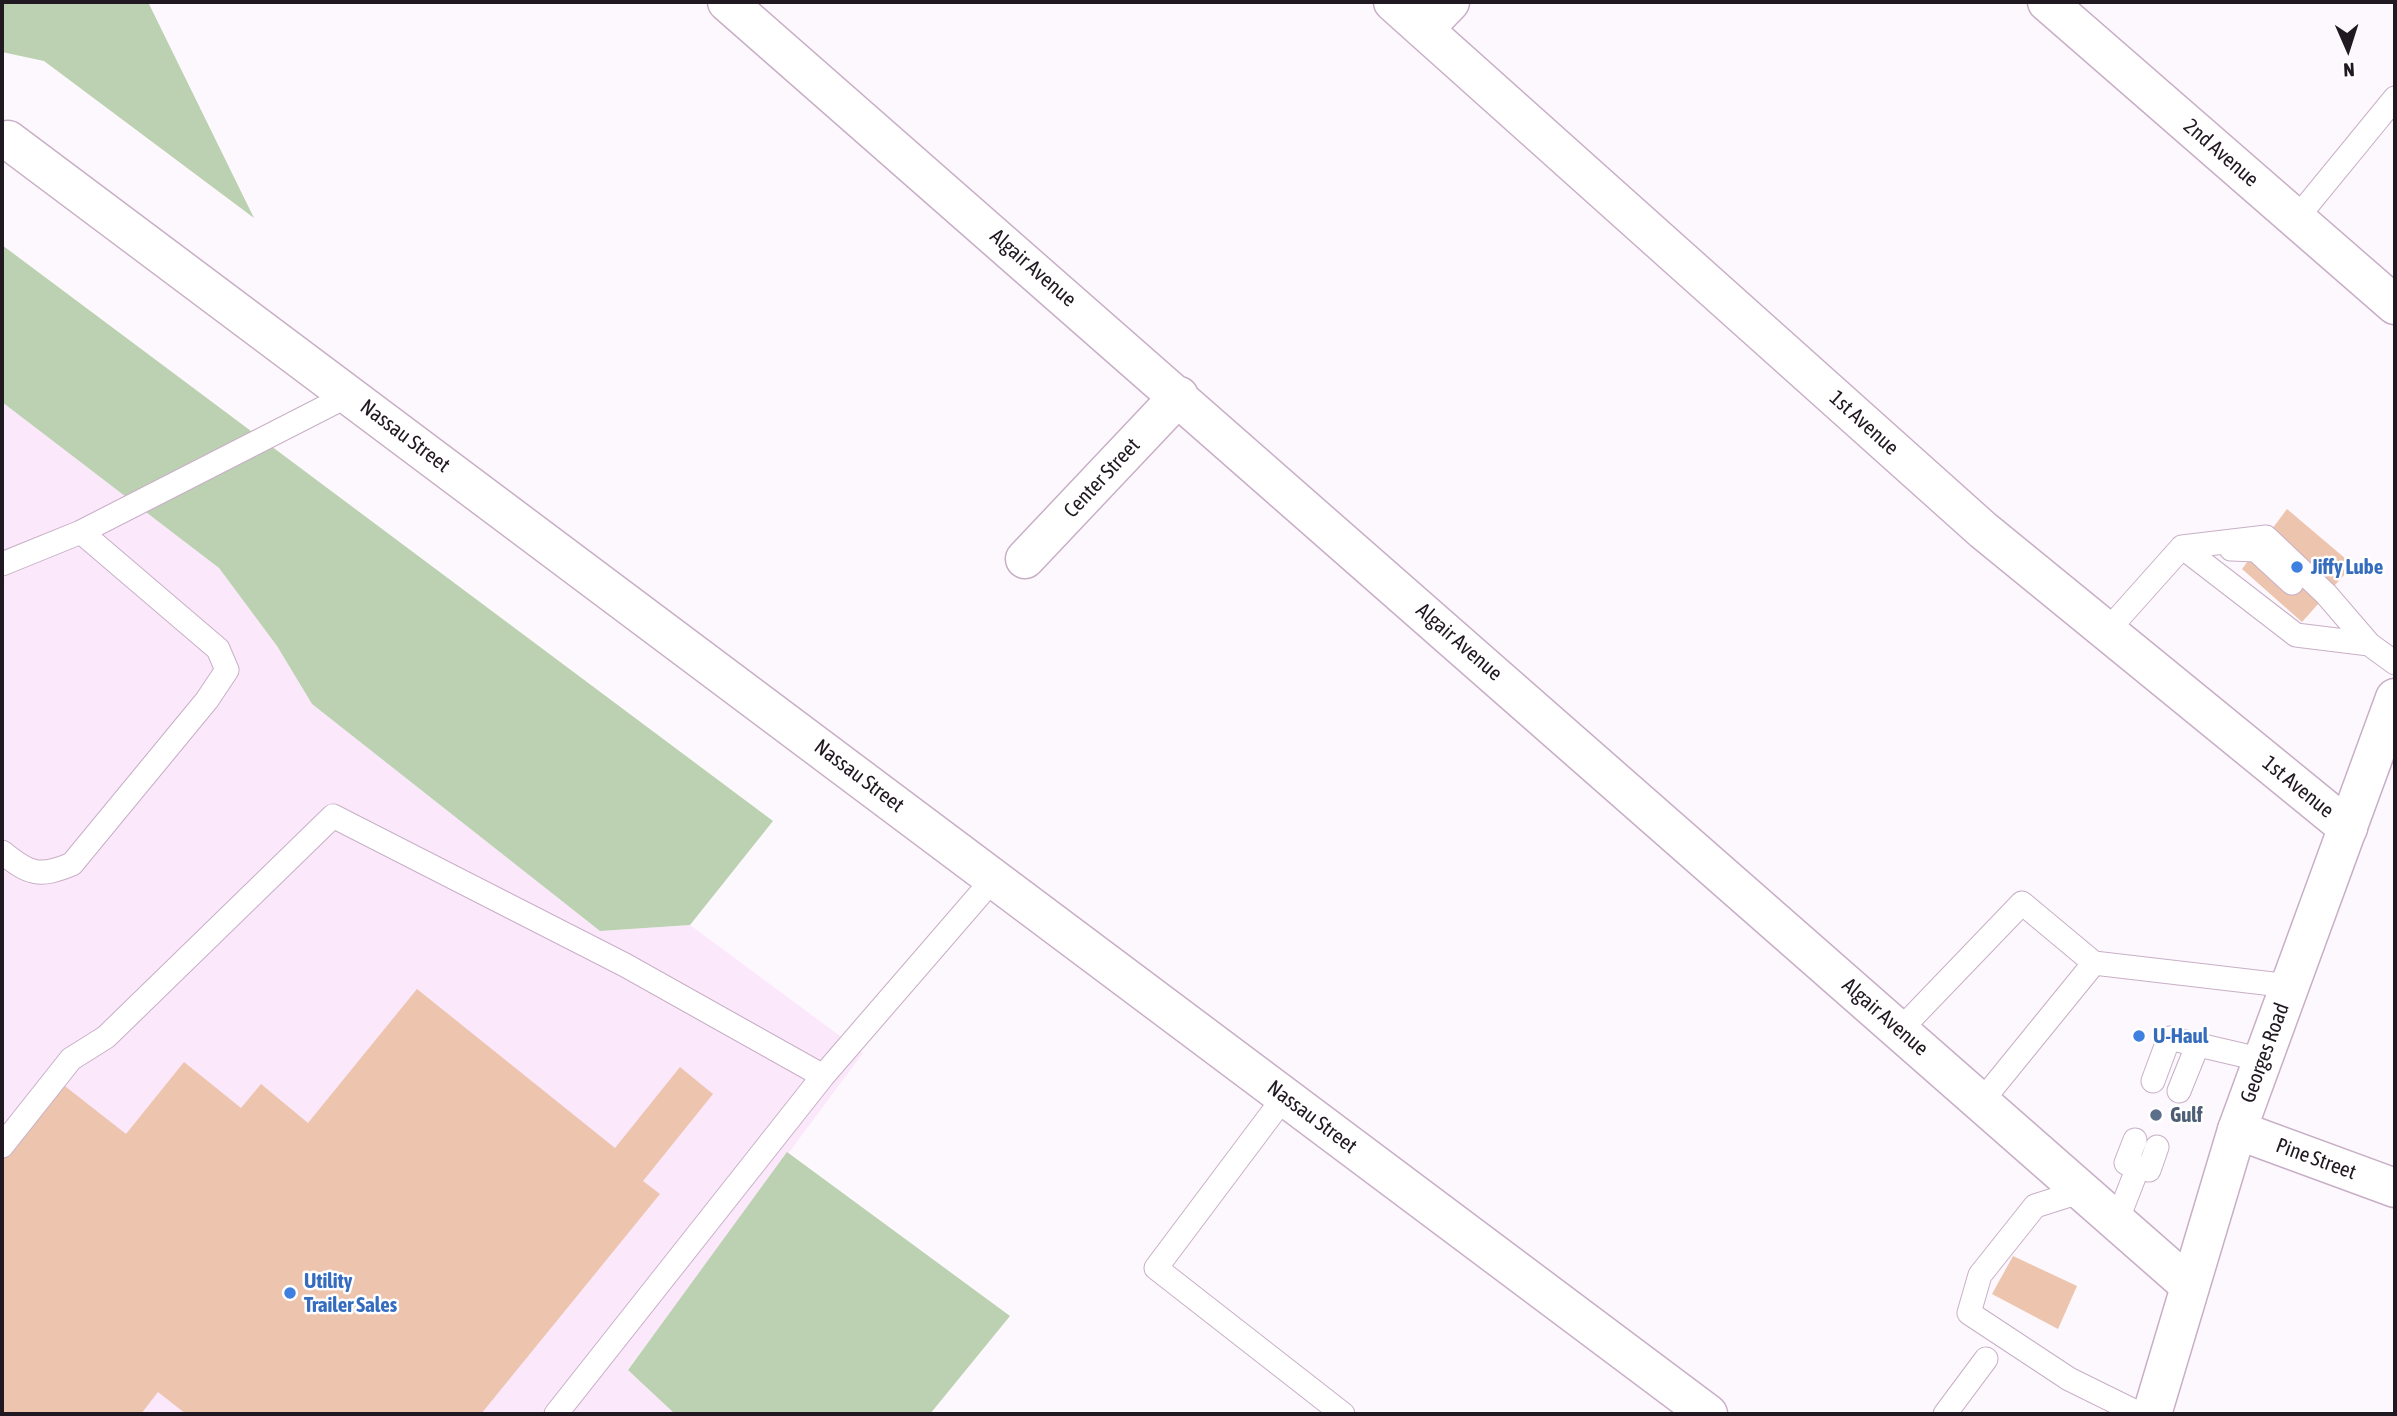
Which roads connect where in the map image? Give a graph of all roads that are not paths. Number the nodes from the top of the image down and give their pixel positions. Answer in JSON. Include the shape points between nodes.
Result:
{"nodes":[{"id":1,"x":727,"y":2,"type":"edge"},
{"id":2,"x":1393,"y":2,"type":"edge"},
{"id":3,"x":2047,"y":2,"type":"edge"},
{"id":4,"x":1437,"y":15,"type":"edge"},
{"id":5,"x":2395,"y":98,"type":"edge"},
{"id":6,"x":8,"y":140,"type":"dead end"},
{"id":7,"x":2296,"y":219,"type":"junction"},
{"id":8,"x":2395,"y":305,"type":"edge"},
{"id":9,"x":349,"y":395,"type":"junction"},
{"id":10,"x":1179,"y":396,"type":"junction"},
{"id":11,"x":81,"y":532,"type":"junction"},
{"id":12,"x":2182,"y":547,"type":"junction"},
{"id":13,"x":1025,"y":559,"type":"dead end"},
{"id":14,"x":2,"y":564,"type":"edge"},
{"id":15,"x":2107,"y":631,"type":"junction"},
{"id":16,"x":2369,"y":644,"type":"junction"},
{"id":17,"x":2395,"y":663,"type":"edge"},
{"id":18,"x":2395,"y":698,"type":"edge"},
{"id":19,"x":2348,"y":828,"type":"junction"},
{"id":20,"x":2,"y":852,"type":"edge"},
{"id":21,"x":995,"y":877,"type":"junction"},
{"id":22,"x":2094,"y":963,"type":"junction"},
{"id":23,"x":2290,"y":985,"type":"junction"},
{"id":24,"x":1900,"y":1030,"type":"junction"},
{"id":25,"x":2197,"y":1044,"type":"junction"},
{"id":26,"x":2263,"y":1060,"type":"junction"},
{"id":27,"x":823,"y":1076,"type":"junction"},
{"id":28,"x":2153,"y":1081,"type":"dead end"},
{"id":29,"x":2179,"y":1091,"type":"dead end"},
{"id":30,"x":1284,"y":1096,"type":"junction"},
{"id":31,"x":1981,"y":1102,"type":"junction"},
{"id":32,"x":2237,"y":1130,"type":"junction"},
{"id":33,"x":2134,"y":1140,"type":"dead end"},
{"id":34,"x":2,"y":1146,"type":"edge"},
{"id":35,"x":2157,"y":1147,"type":"dead end"},
{"id":36,"x":2138,"y":1167,"type":"junction"},
{"id":37,"x":2395,"y":1188,"type":"edge"},
{"id":38,"x":2082,"y":1191,"type":"junction"},
{"id":39,"x":2117,"y":1221,"type":"junction"},
{"id":40,"x":2189,"y":1285,"type":"junction"},
{"id":41,"x":1986,"y":1359,"type":"dead end"},
{"id":42,"x":1701,"y":1412,"type":"edge"},
{"id":43,"x":556,"y":1414,"type":"edge"},
{"id":44,"x":1343,"y":1414,"type":"edge"},
{"id":45,"x":1945,"y":1414,"type":"edge"},
{"id":46,"x":2140,"y":1414,"type":"edge"},
{"id":47,"x":2152,"y":1414,"type":"edge"}],
"edges":[{"from":1,"to":10,"type":"street","name":"Algair Avenue"},
{"from":2,"to":4,"type":"street","name":"1st Avenue"},
{"from":3,"to":7,"type":"street","name":"2nd Avenue"},
{"from":4,"to":15,"type":"street","name":"1st Avenue","via":[[1983,530]]},
{"from":5,"to":7,"type":"lane"},
{"from":6,"to":9,"type":"street","name":"Nassau Street"},
{"from":7,"to":8,"type":"street","name":"2nd Avenue"},
{"from":9,"to":11,"type":"lane"},
{"from":9,"to":21,"type":"street","name":"Nassau Street"},
{"from":10,"to":13,"type":"street","name":"Center Street"},
{"from":10,"to":24,"type":"street","name":"Algair Avenue"},
{"from":11,"to":14,"type":"lane"},
{"from":11,"to":20,"type":"lane","via":[[218,649],[227,670],[72,864],[48,874],[23,869]]},
{"from":12,"to":15,"type":"lane"},
{"from":12,"to":16,"type":"lane","via":[[2296,635]]},
{"from":12,"to":16,"type":"lane","via":[[2256,550]]},
{"from":15,"to":19,"type":"street","name":"1st Avenue"},
{"from":16,"to":17,"type":"lane"},
{"from":18,"to":19,"type":"street","name":"Georges Road"},
{"from":19,"to":23,"type":"street","name":"Georges Road"},
{"from":21,"to":27,"type":"lane"},
{"from":21,"to":30,"type":"street","name":"Nassau Street"},
{"from":22,"to":23,"type":"lane"},
{"from":22,"to":24,"type":"lane","via":[[2022,903]]},
{"from":22,"to":31,"type":"lane"},
{"from":23,"to":26,"type":"street","name":"Georges Road"},
{"from":24,"to":31,"type":"street","name":"Algair Avenue"},
{"from":25,"to":26,"type":"lane"},
{"from":25,"to":28,"type":"lane","via":[[2169,1038]]},
{"from":25,"to":29,"type":"lane"},
{"from":26,"to":32,"type":"street","name":"Georges Road"},
{"from":27,"to":34,"type":"lane","via":[[625,965],[333,816],[106,1037],[71,1059]]},
{"from":27,"to":43,"type":"lane"},
{"from":30,"to":42,"type":"street","name":"Nassau Street"},
{"from":30,"to":44,"type":"lane","via":[[1156,1268]]},
{"from":31,"to":38,"type":"street","name":"Algair Avenue"},
{"from":32,"to":37,"type":"street","name":"Pine Street"},
{"from":32,"to":40,"type":"street","name":"Georges Road"},
{"from":33,"to":36,"type":"lane","via":[[2126,1163]]},
{"from":35,"to":36,"type":"lane","via":[[2149,1170]]},
{"from":36,"to":39,"type":"lane"},
{"from":38,"to":39,"type":"street","name":"Algair Avenue"},
{"from":38,"to":46,"type":"lane","via":[[2035,1206],[1980,1275],[1969,1313],[2069,1379]]},
{"from":39,"to":40,"type":"street","name":"Algair Avenue"},
{"from":40,"to":47,"type":"street","name":"Georges Road"},
{"from":41,"to":45,"type":"lane"}]}
